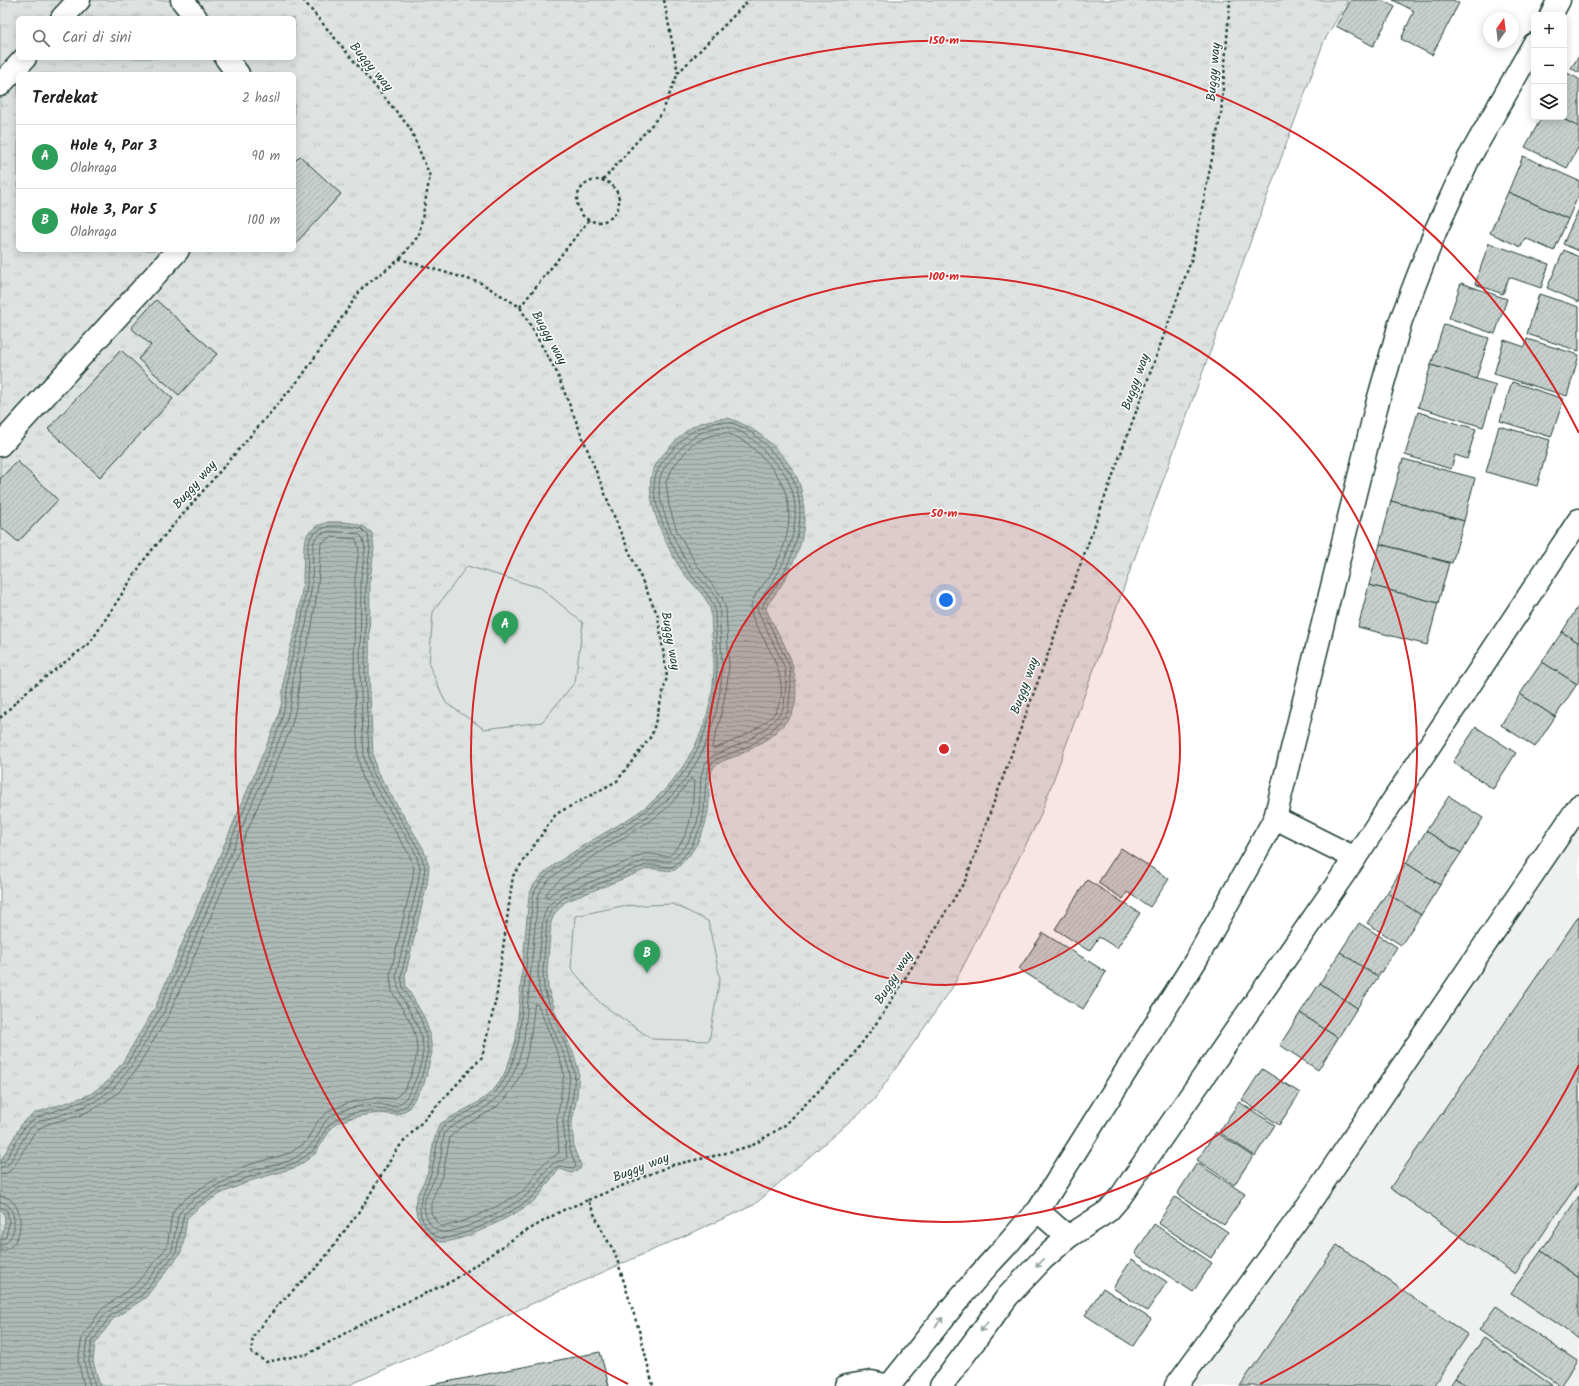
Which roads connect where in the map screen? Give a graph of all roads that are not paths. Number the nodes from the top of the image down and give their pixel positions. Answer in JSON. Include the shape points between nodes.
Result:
{"nodes":[{"id":1,"x":79,"y":0,"type":"edge"},
{"id":2,"x":182,"y":0,"type":"edge"},
{"id":3,"x":1559,"y":0,"type":"edge"},
{"id":4,"x":1553,"y":12,"type":"edge"},
{"id":5,"x":64,"y":16,"type":"edge"},
{"id":6,"x":194,"y":16,"type":"edge"},
{"id":7,"x":1532,"y":48,"type":"edge"},
{"id":8,"x":23,"y":60,"type":"edge"},
{"id":9,"x":228,"y":60,"type":"edge"},
{"id":10,"x":236,"y":72,"type":"edge"},
{"id":11,"x":0,"y":85,"type":"edge"},
{"id":12,"x":176,"y":252,"type":"edge"},
{"id":13,"x":0,"y":445,"type":"edge"},
{"id":14,"x":1579,"y":520,"type":"edge"},
{"id":15,"x":1579,"y":806,"type":"edge"},
{"id":16,"x":1275,"y":818,"type":"junction"},
{"id":17,"x":1355,"y":858,"type":"junction"},
{"id":18,"x":1038,"y":1211,"type":"junction"},
{"id":19,"x":1068,"y":1236,"type":"junction"},
{"id":20,"x":846,"y":1386,"type":"edge"},
{"id":21,"x":889,"y":1386,"type":"edge"},
{"id":22,"x":941,"y":1386,"type":"edge"},
{"id":23,"x":1176,"y":1386,"type":"edge"}],
"edges":[{"from":1,"to":5,"type":"street"},
{"from":2,"to":6,"type":"street"},
{"from":3,"to":4,"type":"street"},
{"from":7,"to":16,"type":"street","via":[[1469,158],[1435,232],[1401,320],[1376,408]]},
{"from":8,"to":11,"type":"street"},
{"from":9,"to":10,"type":"street"},
{"from":12,"to":13,"type":"street"},
{"from":14,"to":17,"type":"street"},
{"from":15,"to":23,"type":"street","via":[[1308,1205]]},
{"from":16,"to":17,"type":"street"},
{"from":16,"to":18,"type":"street","via":[[1196,960]]},
{"from":17,"to":19,"type":"street","via":[[1121,1196],[1108,1211]]},
{"from":18,"to":19,"type":"street"},
{"from":21,"to":18,"type":"street","one_way":true,"via":[[969,1286],[1024,1223]]},
{"from":19,"to":22,"type":"street","one_way":true,"via":[[1008,1296]]},
{"from":20,"to":21,"type":"street","via":[[872,1382]]}]}
